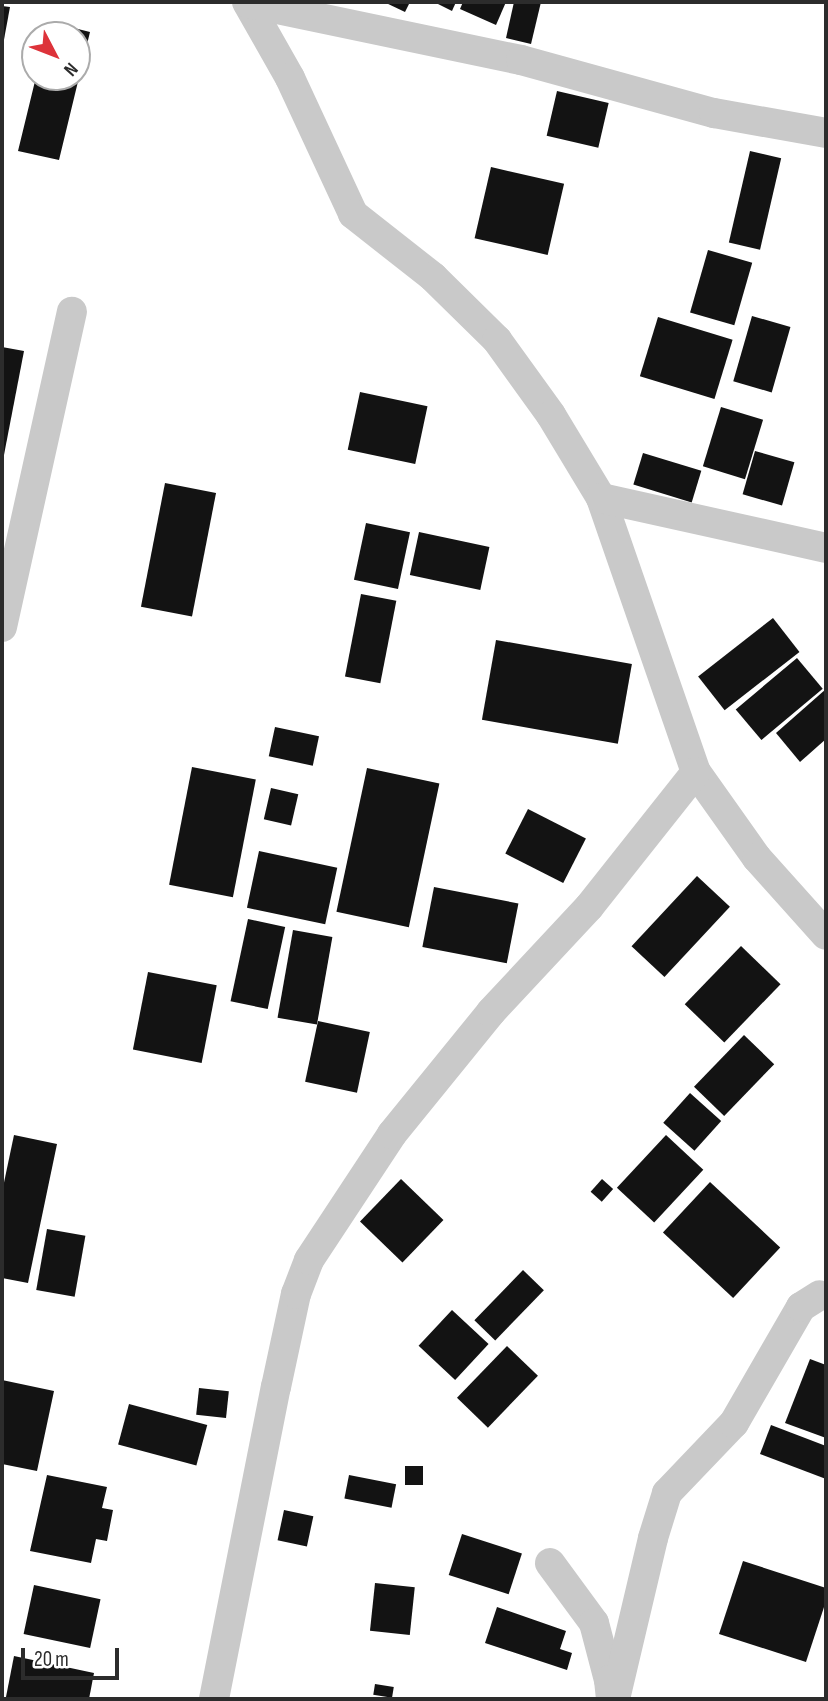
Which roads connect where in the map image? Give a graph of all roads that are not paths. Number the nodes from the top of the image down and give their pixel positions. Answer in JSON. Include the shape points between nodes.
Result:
{"nodes":[{"id":1,"x":247,"y":3,"type":"edge"},
{"id":2,"x":826,"y":132,"type":"edge"},
{"id":3,"x":72,"y":312,"type":"dead end"},
{"id":4,"x":601,"y":498,"type":"junction"},
{"id":5,"x":826,"y":548,"type":"edge"},
{"id":6,"x":2,"y":626,"type":"edge"},
{"id":7,"x":696,"y":772,"type":"junction"},
{"id":8,"x":826,"y":935,"type":"edge"},
{"id":9,"x":820,"y":1295,"type":"dead end"},
{"id":10,"x":550,"y":1563,"type":"dead end"},
{"id":11,"x":214,"y":1699,"type":"edge"},
{"id":12,"x":613,"y":1699,"type":"edge"}],
"edges":[{"from":1,"to":2,"type":"street","via":[[521,60],[715,113]]},
{"from":1,"to":4,"type":"street","via":[[290,78],[353,214],[433,277],[497,340],[551,415]]},
{"from":3,"to":6,"type":"street"},
{"from":4,"to":5,"type":"street"},
{"from":4,"to":7,"type":"street"},
{"from":7,"to":8,"type":"street","via":[[757,858]]},
{"from":7,"to":11,"type":"street","via":[[589,906],[491,1012],[391,1133],[309,1260],[296,1294]]},
{"from":9,"to":12,"type":"street","via":[[801,1307],[734,1423],[667,1493]]},
{"from":10,"to":12,"type":"street","via":[[594,1623]]}]}
